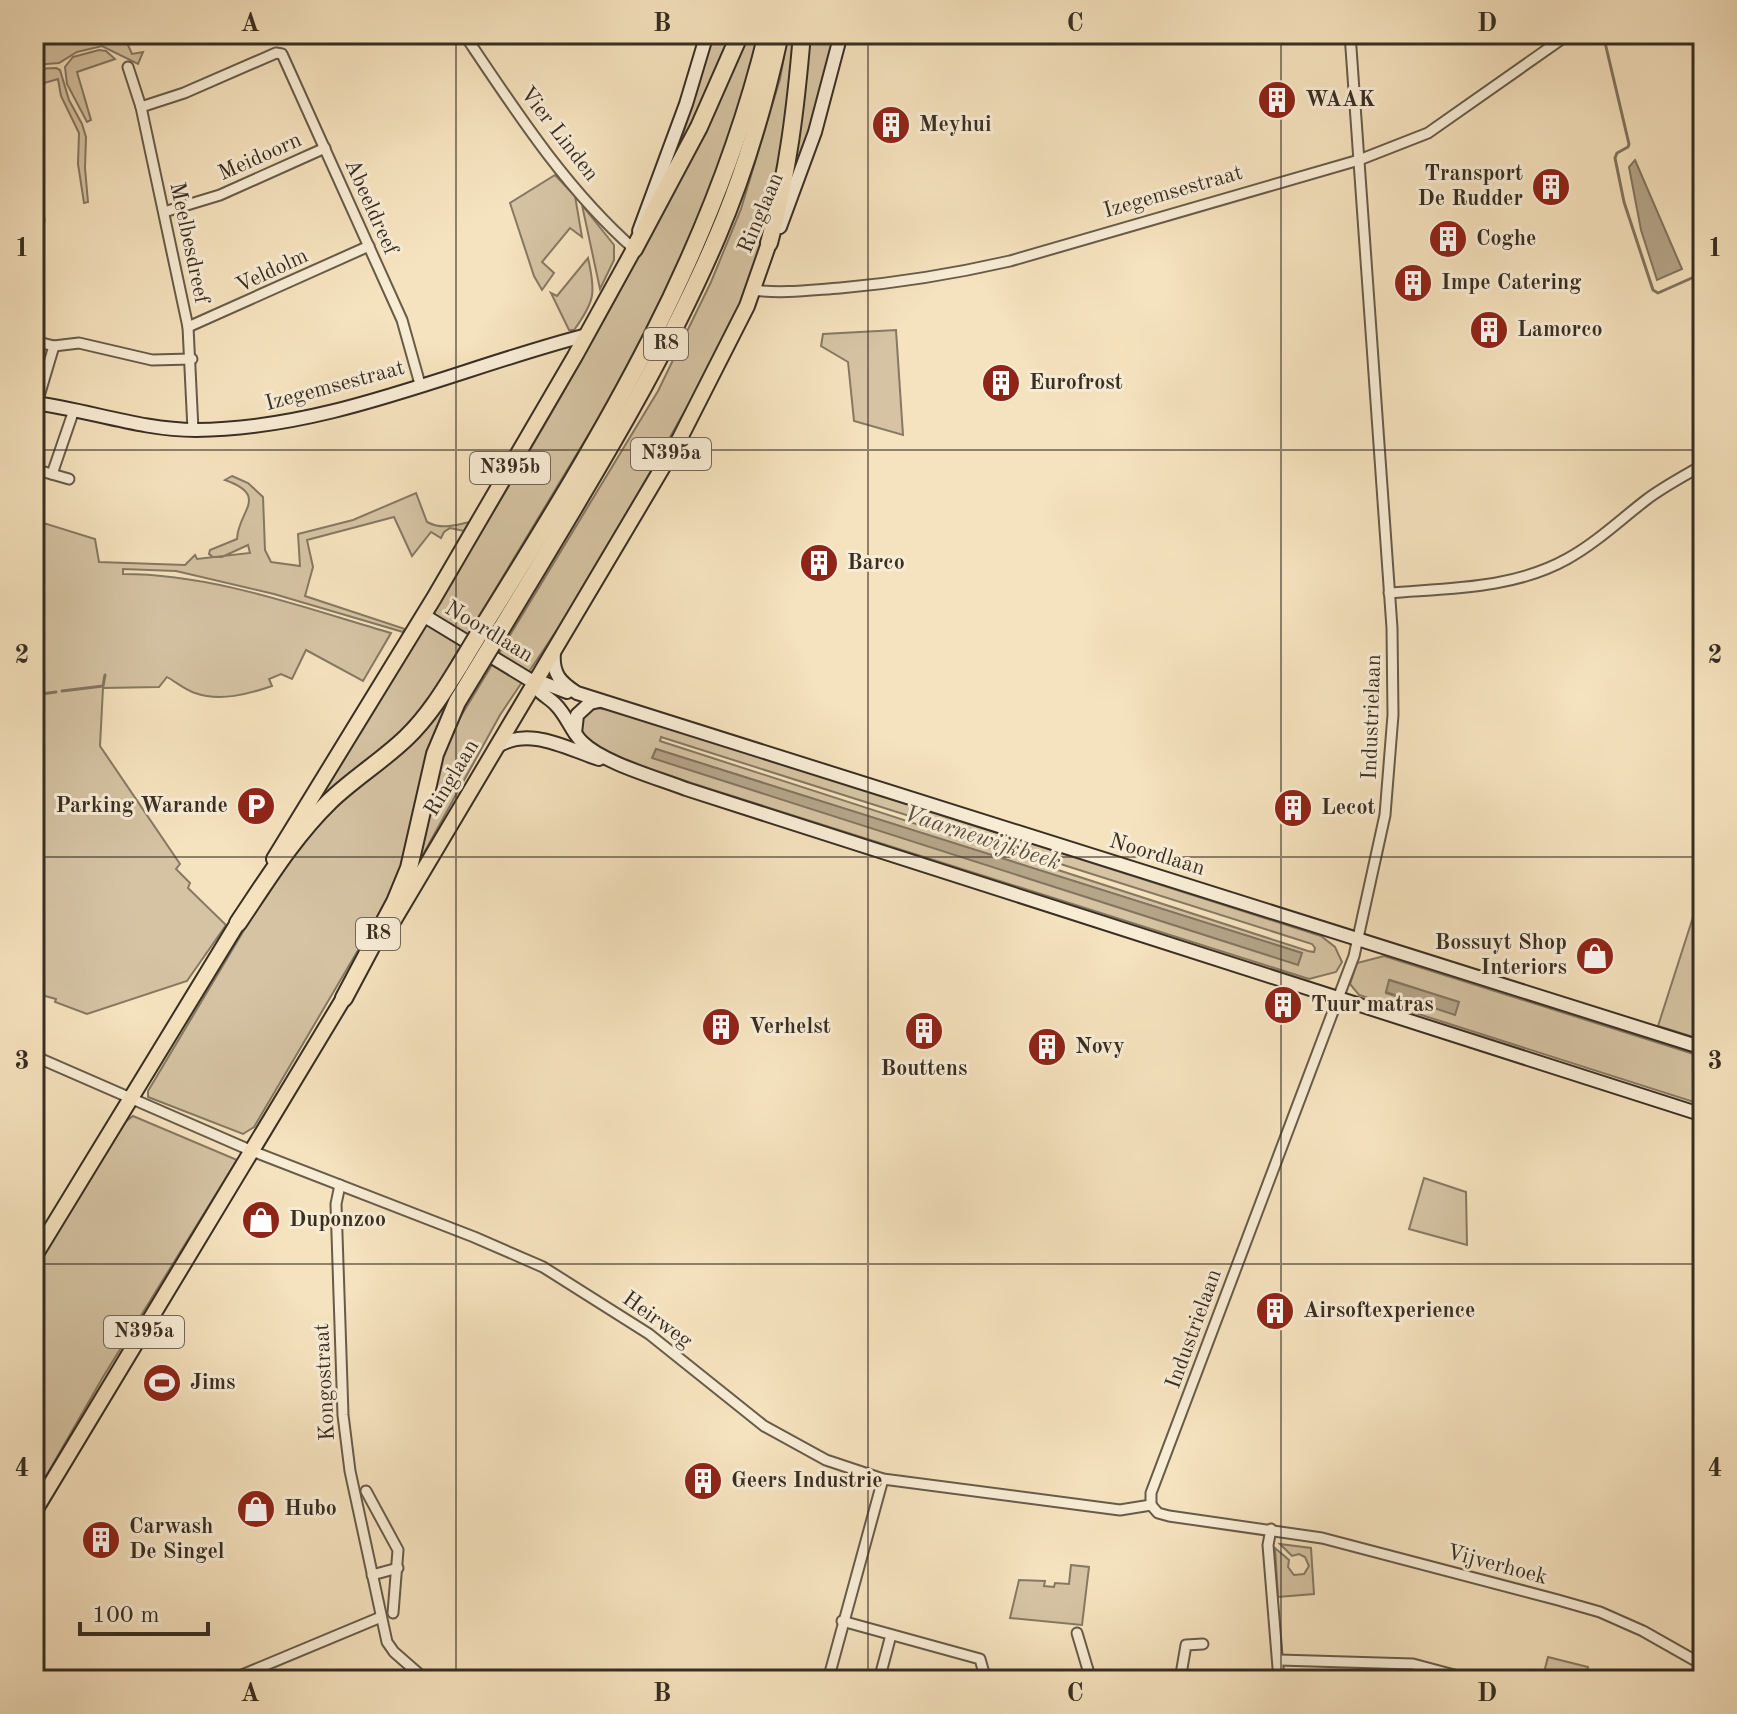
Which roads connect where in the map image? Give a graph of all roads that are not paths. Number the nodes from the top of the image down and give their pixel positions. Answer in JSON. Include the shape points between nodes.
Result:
{"nodes":[{"id":1,"x":464,"y":34,"type":"edge"},
{"id":2,"x":707,"y":34,"type":"edge"},
{"id":3,"x":740,"y":34,"type":"edge"},
{"id":4,"x":767,"y":34,"type":"edge"},
{"id":5,"x":780,"y":34,"type":"edge"},
{"id":6,"x":802,"y":34,"type":"edge"},
{"id":7,"x":841,"y":34,"type":"edge"},
{"id":8,"x":1350,"y":34,"type":"edge"},
{"id":9,"x":1569,"y":34,"type":"edge"},
{"id":10,"x":128,"y":67,"type":"dead end"},
{"id":11,"x":141,"y":107,"type":"junction"},
{"id":12,"x":325,"y":148,"type":"junction"},
{"id":13,"x":1359,"y":160,"type":"junction"},
{"id":14,"x":34,"y":201,"type":"edge"},
{"id":15,"x":164,"y":212,"type":"junction"},
{"id":16,"x":34,"y":222,"type":"edge"},
{"id":17,"x":769,"y":243,"type":"junction"},
{"id":18,"x":369,"y":246,"type":"junction"},
{"id":19,"x":634,"y":249,"type":"junction"},
{"id":20,"x":754,"y":290,"type":"junction"},
{"id":21,"x":188,"y":327,"type":"junction"},
{"id":22,"x":587,"y":335,"type":"junction"},
{"id":23,"x":34,"y":341,"type":"edge"},
{"id":24,"x":554,"y":343,"type":"junction"},
{"id":25,"x":54,"y":346,"type":"junction"},
{"id":26,"x":575,"y":356,"type":"junction"},
{"id":27,"x":192,"y":359,"type":"junction"},
{"id":28,"x":420,"y":384,"type":"junction"},
{"id":29,"x":35,"y":403,"type":"edge"},
{"id":30,"x":74,"y":410,"type":"junction"},
{"id":31,"x":193,"y":430,"type":"junction"},
{"id":32,"x":1703,"y":465,"type":"edge"},
{"id":33,"x":41,"y":471,"type":"dead end"},
{"id":34,"x":52,"y":474,"type":"junction"},
{"id":35,"x":69,"y":479,"type":"dead end"},
{"id":36,"x":1389,"y":593,"type":"junction"},
{"id":37,"x":423,"y":615,"type":"junction"},
{"id":38,"x":493,"y":627,"type":"junction"},
{"id":39,"x":554,"y":652,"type":"junction"},
{"id":40,"x":467,"y":669,"type":"junction"},
{"id":41,"x":535,"y":683,"type":"junction"},
{"id":42,"x":577,"y":693,"type":"junction"},
{"id":43,"x":599,"y":701,"type":"junction"},
{"id":44,"x":575,"y":733,"type":"junction"},
{"id":45,"x":496,"y":747,"type":"junction"},
{"id":46,"x":614,"y":761,"type":"junction"},
{"id":47,"x":238,"y":923,"type":"junction"},
{"id":48,"x":1358,"y":938,"type":"junction"},
{"id":49,"x":344,"y":998,"type":"junction"},
{"id":50,"x":1337,"y":998,"type":"junction"},
{"id":51,"x":1703,"y":1048,"type":"edge"},
{"id":52,"x":34,"y":1056,"type":"edge"},
{"id":53,"x":130,"y":1099,"type":"junction"},
{"id":54,"x":1703,"y":1115,"type":"edge"},
{"id":55,"x":252,"y":1151,"type":"junction"},
{"id":56,"x":340,"y":1185,"type":"junction"},
{"id":57,"x":34,"y":1257,"type":"edge"},
{"id":58,"x":883,"y":1479,"type":"junction"},
{"id":59,"x":366,"y":1491,"type":"dead end"},
{"id":60,"x":1151,"y":1505,"type":"junction"},
{"id":61,"x":34,"y":1512,"type":"edge"},
{"id":62,"x":1271,"y":1529,"type":"junction"},
{"id":63,"x":398,"y":1568,"type":"junction"},
{"id":64,"x":372,"y":1575,"type":"junction"},
{"id":65,"x":393,"y":1613,"type":"dead end"},
{"id":66,"x":381,"y":1617,"type":"junction"},
{"id":67,"x":842,"y":1621,"type":"junction"},
{"id":68,"x":1077,"y":1633,"type":"dead end"},
{"id":69,"x":891,"y":1635,"type":"junction"},
{"id":70,"x":1203,"y":1644,"type":"dead end"},
{"id":71,"x":1279,"y":1660,"type":"junction"},
{"id":72,"x":1703,"y":1665,"type":"edge"},
{"id":73,"x":1421,"y":1668,"type":"junction"},
{"id":74,"x":230,"y":1680,"type":"edge"},
{"id":75,"x":426,"y":1680,"type":"edge"},
{"id":76,"x":828,"y":1680,"type":"edge"},
{"id":77,"x":879,"y":1680,"type":"edge"},
{"id":78,"x":986,"y":1680,"type":"edge"},
{"id":79,"x":1091,"y":1680,"type":"edge"},
{"id":80,"x":1180,"y":1680,"type":"edge"},
{"id":81,"x":1279,"y":1680,"type":"edge"},
{"id":82,"x":1419,"y":1680,"type":"edge"},
{"id":83,"x":1473,"y":1680,"type":"edge"}],
"edges":[{"from":1,"to":19,"type":"street","name":"Vier Linden","via":[[539,144]]},
{"from":2,"to":19,"type":"street","number":"N395b"},
{"from":3,"to":19,"type":"highway","via":[[699,127]]},
{"from":4,"to":38,"type":"highway","number":"R8","via":[[726,172],[674,296]]},
{"from":5,"to":38,"type":"highway","number":"R8","via":[[740,177],[688,300],[605,456]]},
{"from":6,"to":17,"type":"highway","via":[[783,189]]},
{"from":7,"to":17,"type":"street","name":"Ringlaan","number":"N395a","via":[[802,171]]},
{"from":8,"to":13,"type":"street","name":"Industrielaan"},
{"from":9,"to":13,"type":"street","name":"Izegemsestraat","via":[[1428,133]]},
{"from":10,"to":11,"type":"street","name":"Meelbesdreef"},
{"from":11,"to":12,"type":"street","name":"Abeeldreef","via":[[282,54]]},
{"from":11,"to":15,"type":"street","name":"Meelbesdreef"},
{"from":12,"to":15,"type":"street","name":"Meidoorn","via":[[220,195]]},
{"from":12,"to":18,"type":"street","name":"Abeeldreef"},
{"from":13,"to":20,"type":"street","name":"Izegemsestraat","via":[[969,270],[904,282]]},
{"from":13,"to":36,"type":"street","name":"Industrielaan"},
{"from":14,"to":16,"type":"street","via":[[39,220]]},
{"from":15,"to":21,"type":"street","name":"Meelbesdreef"},
{"from":17,"to":20,"type":"main road","name":"Ringlaan","number":"N395a"},
{"from":18,"to":21,"type":"street","name":"Veldolm"},
{"from":18,"to":28,"type":"street","name":"Abeeldreef","via":[[402,320]]},
{"from":19,"to":22,"type":"main road","number":"N395b"},
{"from":20,"to":39,"type":"main road","name":"Ringlaan","number":"N395a","via":[[680,438]]},
{"from":21,"to":27,"type":"street","name":"Meelbesdreef"},
{"from":22,"to":24,"type":"street","name":"Izegemsestraat"},
{"from":22,"to":26,"type":"main road","number":"N395b"},
{"from":23,"to":25,"type":"street"},
{"from":24,"to":26,"type":"street"},
{"from":24,"to":28,"type":"street","name":"Izegemsestraat"},
{"from":25,"to":27,"type":"street","via":[[79,343],[152,360]]},
{"from":25,"to":29,"type":"street"},
{"from":26,"to":37,"type":"main road","number":"N395b"},
{"from":27,"to":31,"type":"street","name":"Meelbesdreef"},
{"from":28,"to":31,"type":"street","name":"Izegemsestraat","via":[[292,422]]},
{"from":29,"to":30,"type":"street","name":"Izegemsestraat"},
{"from":30,"to":31,"type":"street","name":"Izegemsestraat","via":[[138,425]]},
{"from":30,"to":34,"type":"street"},
{"from":32,"to":36,"type":"street","via":[[1648,498],[1568,558],[1525,577]]},
{"from":33,"to":34,"type":"street"},
{"from":34,"to":35,"type":"street"},
{"from":36,"to":48,"type":"street","name":"Industrielaan","via":[[1390,770]]},
{"from":37,"to":41,"type":"street","name":"Noordlaan"},
{"from":37,"to":47,"type":"main road","number":"N395b"},
{"from":38,"to":40,"type":"highway","number":"R8","bridge":true},
{"from":39,"to":41,"type":"main road","name":"Ringlaan","number":"N395a"},
{"from":39,"to":42,"type":"street","name":"Noordlaan","via":[[556,675]]},
{"from":40,"to":47,"type":"highway","number":"R8","via":[[408,736],[311,821]]},
{"from":40,"to":49,"type":"highway","number":"R8","via":[[435,754],[409,868]]},
{"from":41,"to":42,"type":"street","name":"Noordlaan"},
{"from":41,"to":44,"type":"street","name":"Noordlaan"},
{"from":41,"to":45,"type":"main road","name":"Ringlaan","number":"N395a"},
{"from":42,"to":43,"type":"street","name":"Noordlaan"},
{"from":43,"to":44,"type":"street","via":[[577,715]]},
{"from":43,"to":48,"type":"street","name":"Noordlaan"},
{"from":44,"to":46,"type":"street","name":"Noordlaan"},
{"from":45,"to":46,"type":"street","name":"Noordlaan","via":[[527,736]]},
{"from":45,"to":49,"type":"main road","name":"Ringlaan","number":"N395a"},
{"from":46,"to":50,"type":"street","name":"Noordlaan"},
{"from":47,"to":53,"type":"main road","number":"N395b"},
{"from":48,"to":50,"type":"street","name":"Industrielaan"},
{"from":48,"to":51,"type":"street","name":"Noordlaan"},
{"from":49,"to":55,"type":"main road","name":"Ringlaan","number":"N395a"},
{"from":50,"to":54,"type":"street","name":"Noordlaan"},
{"from":50,"to":60,"type":"street","name":"Industrielaan","via":[[1151,1493]]},
{"from":52,"to":53,"type":"street","name":"Heirweg"},
{"from":53,"to":55,"type":"street","name":"Heirweg"},
{"from":53,"to":57,"type":"main road","number":"N395b"},
{"from":55,"to":56,"type":"street","name":"Heirweg"},
{"from":55,"to":61,"type":"main road","name":"Ringlaan","number":"N395a"},
{"from":56,"to":58,"type":"street","name":"Heirweg","via":[[543,1267],[649,1334],[773,1432],[826,1460]]},
{"from":56,"to":64,"type":"street","name":"Kongostraat","via":[[336,1204],[343,1415]]},
{"from":58,"to":60,"type":"street","name":"Heirweg","via":[[1120,1510]]},
{"from":58,"to":67,"type":"street"},
{"from":59,"to":63,"type":"street","via":[[398,1550]]},
{"from":60,"to":62,"type":"street","name":"Heirweg","via":[[1169,1516]]},
{"from":62,"to":71,"type":"street"},
{"from":62,"to":72,"type":"street","name":"Vijverhoek","via":[[1600,1612]]},
{"from":63,"to":64,"type":"street"},
{"from":63,"to":65,"type":"street"},
{"from":64,"to":66,"type":"street","name":"Kongostraat"},
{"from":66,"to":74,"type":"street"},
{"from":66,"to":75,"type":"street","name":"Kongostraat","via":[[394,1652]]},
{"from":67,"to":69,"type":"street"},
{"from":67,"to":76,"type":"street"},
{"from":68,"to":79,"type":"street"},
{"from":69,"to":77,"type":"street"},
{"from":69,"to":78,"type":"street","via":[[980,1659]]},
{"from":70,"to":80,"type":"street","via":[[1186,1645]]},
{"from":71,"to":73,"type":"street"},
{"from":71,"to":81,"type":"street"},
{"from":73,"to":82,"type":"street"},
{"from":73,"to":83,"type":"street"}]}
